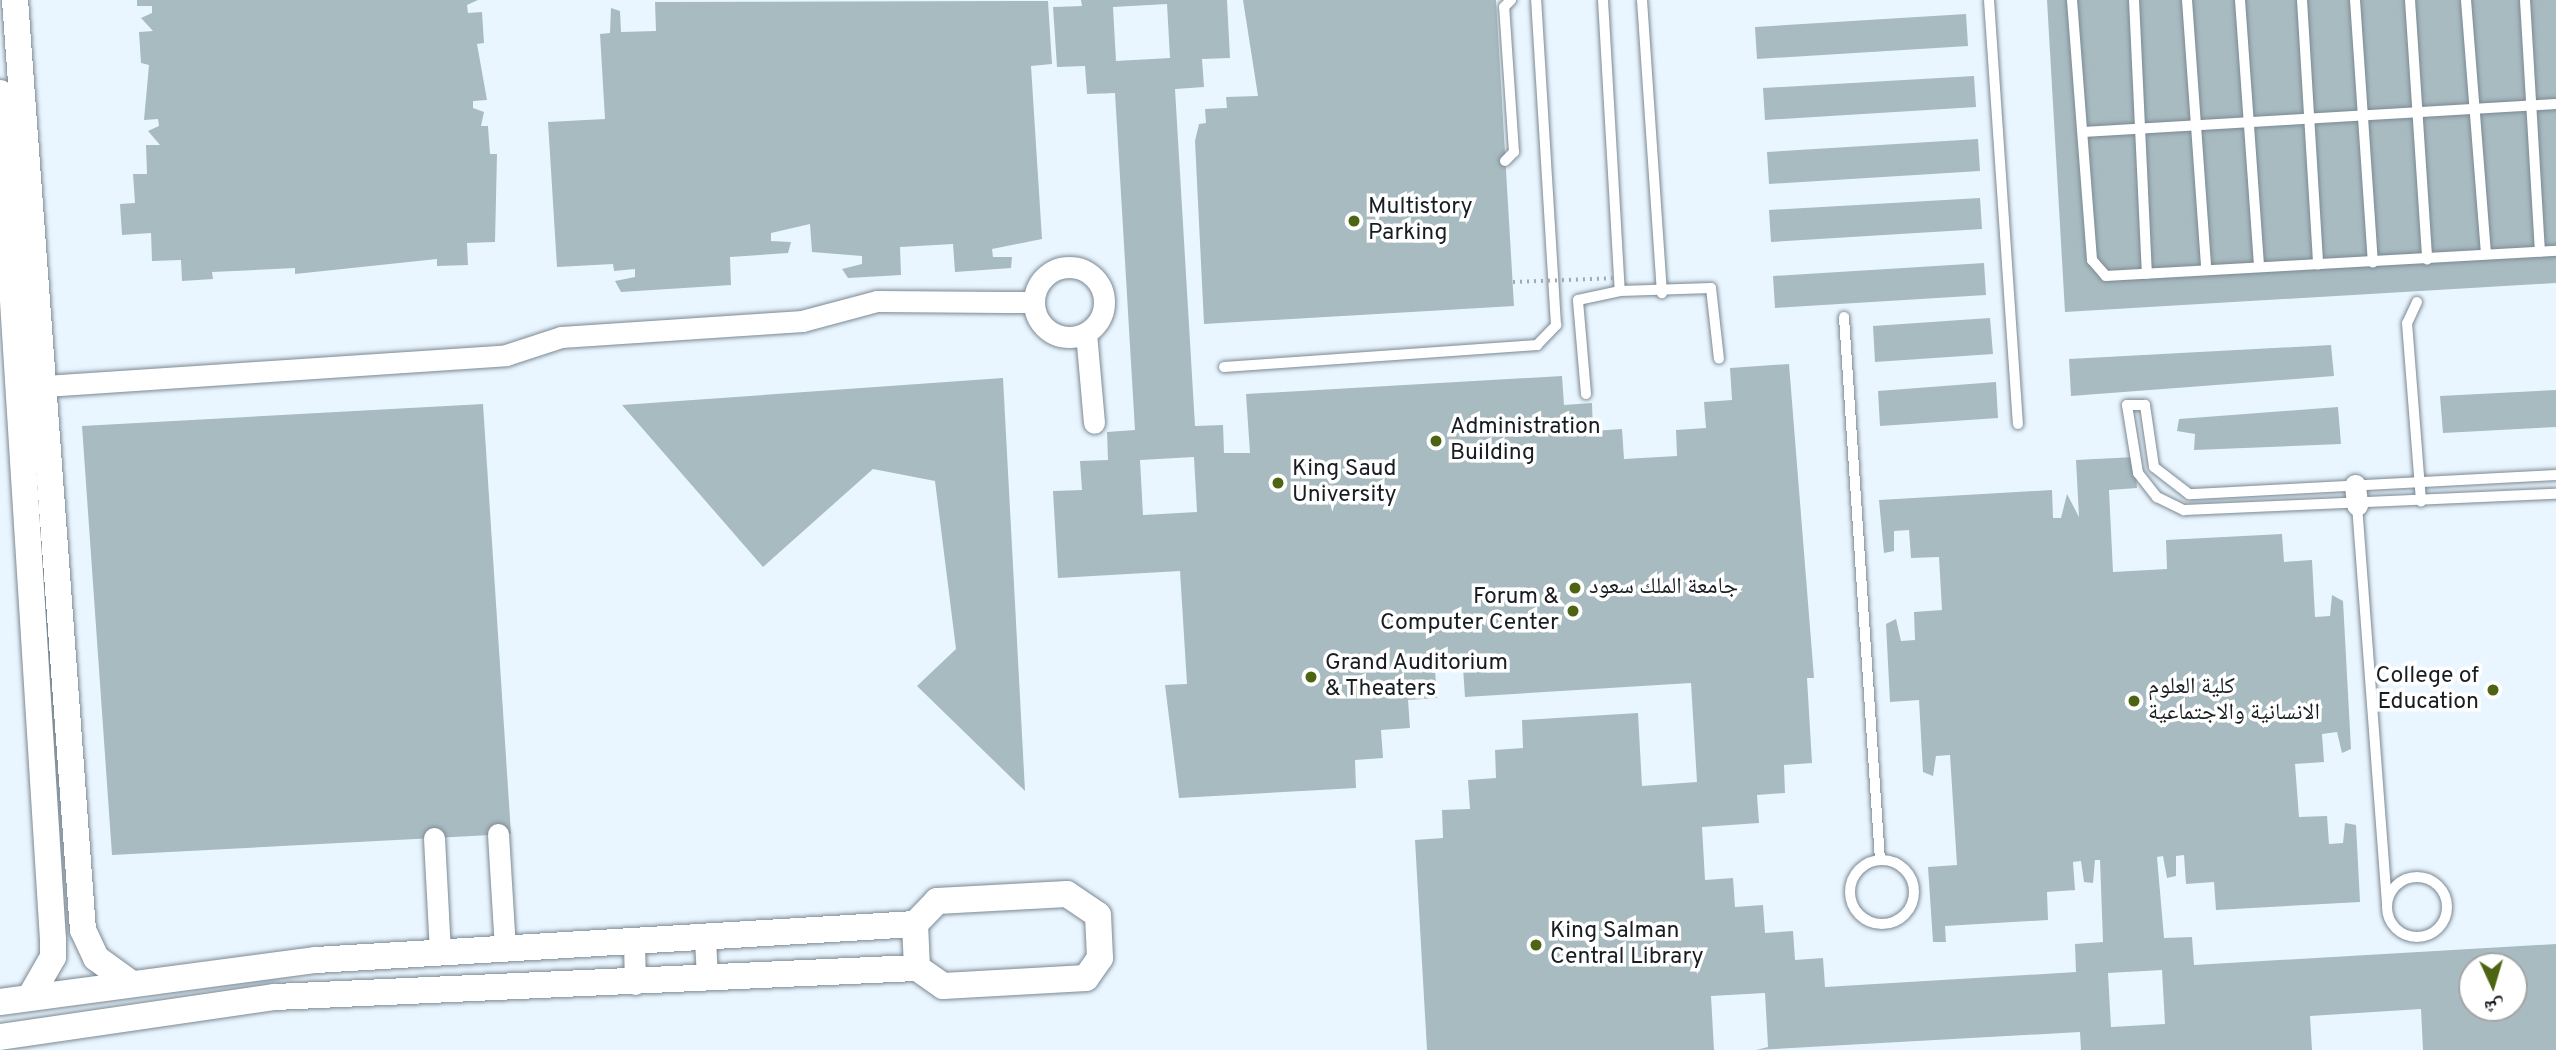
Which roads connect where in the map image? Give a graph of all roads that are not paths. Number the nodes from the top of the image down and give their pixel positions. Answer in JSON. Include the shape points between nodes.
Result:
{"nodes":[{"id":1,"x":15,"y":0,"type":"edge"},
{"id":2,"x":1511,"y":0,"type":"edge"},
{"id":3,"x":1536,"y":0,"type":"edge"},
{"id":4,"x":1603,"y":0,"type":"edge"},
{"id":5,"x":1642,"y":0,"type":"edge"},
{"id":6,"x":1989,"y":0,"type":"edge"},
{"id":7,"x":2072,"y":0,"type":"edge"},
{"id":8,"x":2134,"y":0,"type":"edge"},
{"id":9,"x":2188,"y":0,"type":"edge"},
{"id":10,"x":2240,"y":0,"type":"edge"},
{"id":11,"x":2301,"y":0,"type":"edge"},
{"id":12,"x":2355,"y":0,"type":"edge"},
{"id":13,"x":2410,"y":0,"type":"edge"},
{"id":14,"x":2466,"y":0,"type":"edge"},
{"id":15,"x":2525,"y":0,"type":"edge"},
{"id":16,"x":0,"y":93,"type":"edge"},
{"id":17,"x":2556,"y":104,"type":"edge"},
{"id":18,"x":2532,"y":106,"type":"junction"},
{"id":19,"x":2474,"y":111,"type":"junction"},
{"id":20,"x":2415,"y":113,"type":"junction"},
{"id":21,"x":2310,"y":116,"type":"junction"},
{"id":22,"x":2361,"y":116,"type":"junction"},
{"id":23,"x":2198,"y":122,"type":"junction"},
{"id":24,"x":2252,"y":122,"type":"junction"},
{"id":25,"x":2139,"y":127,"type":"junction"},
{"id":26,"x":2083,"y":132,"type":"junction"},
{"id":27,"x":1505,"y":160,"type":"dead end"},
{"id":28,"x":2556,"y":251,"type":"edge"},
{"id":29,"x":2540,"y":252,"type":"junction"},
{"id":30,"x":2486,"y":254,"type":"junction"},
{"id":31,"x":2427,"y":259,"type":"junction"},
{"id":32,"x":2373,"y":262,"type":"junction"},
{"id":33,"x":2259,"y":265,"type":"junction"},
{"id":34,"x":2318,"y":265,"type":"junction"},
{"id":35,"x":2206,"y":268,"type":"junction"},
{"id":36,"x":2147,"y":274,"type":"junction"},
{"id":37,"x":1620,"y":291,"type":"junction"},
{"id":38,"x":1662,"y":292,"type":"junction"},
{"id":39,"x":1034,"y":302,"type":"junction"},
{"id":40,"x":2417,"y":302,"type":"dead end"},
{"id":41,"x":1844,"y":317,"type":"dead end"},
{"id":42,"x":1086,"y":333,"type":"junction"},
{"id":43,"x":1719,"y":359,"type":"dead end"},
{"id":44,"x":1224,"y":367,"type":"dead end"},
{"id":45,"x":32,"y":387,"type":"junction"},
{"id":46,"x":1586,"y":394,"type":"dead end"},
{"id":47,"x":1094,"y":423,"type":"dead end"},
{"id":48,"x":2018,"y":424,"type":"dead end"},
{"id":49,"x":2556,"y":475,"type":"edge"},
{"id":50,"x":2419,"y":482,"type":"junction"},
{"id":51,"x":2556,"y":494,"type":"edge"},
{"id":52,"x":2356,"y":495,"type":"junction"},
{"id":53,"x":2421,"y":501,"type":"junction"},
{"id":54,"x":498,"y":834,"type":"dead end"},
{"id":55,"x":434,"y":838,"type":"dead end"},
{"id":56,"x":1880,"y":860,"type":"junction"},
{"id":57,"x":2387,"y":905,"type":"junction"},
{"id":58,"x":915,"y":924,"type":"junction"},
{"id":59,"x":705,"y":939,"type":"junction"},
{"id":60,"x":634,"y":943,"type":"junction"},
{"id":61,"x":505,"y":950,"type":"junction"},
{"id":62,"x":440,"y":953,"type":"junction"},
{"id":63,"x":917,"y":968,"type":"junction"},
{"id":64,"x":707,"y":978,"type":"junction"},
{"id":65,"x":129,"y":982,"type":"junction"},
{"id":66,"x":635,"y":984,"type":"junction"},
{"id":67,"x":30,"y":997,"type":"junction"},
{"id":68,"x":0,"y":1002,"type":"edge"},
{"id":69,"x":0,"y":1037,"type":"edge"}],
"edges":[{"from":1,"to":45,"type":"street"},
{"from":2,"to":27,"type":"lane","via":[[1504,7],[1514,152]]},
{"from":3,"to":44,"type":"lane","via":[[1556,325],[1537,345]]},
{"from":4,"to":37,"type":"lane"},
{"from":5,"to":38,"type":"lane"},
{"from":6,"to":48,"type":"lane"},
{"from":7,"to":26,"type":"lane"},
{"from":8,"to":25,"type":"lane"},
{"from":9,"to":23,"type":"lane"},
{"from":10,"to":24,"type":"lane"},
{"from":11,"to":21,"type":"lane"},
{"from":12,"to":22,"type":"lane"},
{"from":13,"to":20,"type":"lane"},
{"from":14,"to":19,"type":"lane"},
{"from":15,"to":18,"type":"lane"},
{"from":16,"to":45,"type":"street"},
{"from":17,"to":18,"type":"lane"},
{"from":18,"to":19,"type":"lane"},
{"from":18,"to":29,"type":"lane"},
{"from":19,"to":20,"type":"lane"},
{"from":19,"to":30,"type":"lane"},
{"from":20,"to":22,"type":"lane"},
{"from":20,"to":31,"type":"lane"},
{"from":21,"to":22,"type":"lane"},
{"from":21,"to":24,"type":"lane"},
{"from":21,"to":34,"type":"lane"},
{"from":22,"to":32,"type":"lane"},
{"from":23,"to":24,"type":"lane"},
{"from":23,"to":25,"type":"lane"},
{"from":23,"to":35,"type":"lane"},
{"from":24,"to":33,"type":"lane"},
{"from":25,"to":26,"type":"lane"},
{"from":25,"to":36,"type":"lane"},
{"from":26,"to":36,"type":"lane","via":[[2096,270],[2106,276]]},
{"from":28,"to":29,"type":"lane"},
{"from":29,"to":30,"type":"lane"},
{"from":30,"to":31,"type":"lane"},
{"from":31,"to":32,"type":"lane"},
{"from":32,"to":34,"type":"lane"},
{"from":33,"to":34,"type":"lane"},
{"from":33,"to":35,"type":"lane"},
{"from":35,"to":36,"type":"lane"},
{"from":37,"to":38,"type":"lane"},
{"from":37,"to":46,"type":"lane","via":[[1578,300]]},
{"from":38,"to":43,"type":"lane","via":[[1711,288]]},
{"from":39,"to":42,"type":"street","via":[[1051,332]]},
{"from":39,"to":42,"type":"street","via":[[1041,280],[1060,267],[1092,274],[1105,304]]},
{"from":39,"to":45,"type":"street","via":[[877,301],[803,321],[583,333],[506,355]]},
{"from":40,"to":50,"type":"lane","via":[[2407,323]]},
{"from":41,"to":56,"type":"lane"},
{"from":42,"to":47,"type":"street"},
{"from":45,"to":65,"type":"street","via":[[83,930],[96,958]]},
{"from":45,"to":67,"type":"street","via":[[53,957]]},
{"from":49,"to":50,"type":"lane"},
{"from":50,"to":52,"type":"lane"},
{"from":50,"to":53,"type":"lane"},
{"from":51,"to":53,"type":"lane"},
{"from":52,"to":52,"type":"lane","via":[[2180,491],[2150,459],[2146,405],[2127,405],[2138,473],[2175,507]]},
{"from":52,"to":53,"type":"lane"},
{"from":52,"to":57,"type":"lane"},
{"from":54,"to":61,"type":"street"},
{"from":55,"to":62,"type":"street"},
{"from":56,"to":56,"type":"lane","via":[[1904,869],[1913,886],[1911,905],[1888,924],[1866,920],[1850,893],[1856,872]]},
{"from":57,"to":57,"type":"lane","via":[[2392,925],[2409,936],[2438,930],[2447,913],[2439,886],[2421,877],[2394,887]]},
{"from":58,"to":59,"type":"street"},
{"from":58,"to":63,"type":"street"},
{"from":58,"to":63,"type":"street","via":[[937,901],[1067,894],[1098,915],[1100,937],[1100,958],[1086,978],[943,986]]},
{"from":59,"to":60,"type":"street"},
{"from":59,"to":64,"type":"street"},
{"from":60,"to":61,"type":"street"},
{"from":60,"to":66,"type":"street"},
{"from":61,"to":62,"type":"street"},
{"from":62,"to":65,"type":"street"},
{"from":63,"to":64,"type":"street"},
{"from":64,"to":66,"type":"street"},
{"from":65,"to":67,"type":"street"},
{"from":66,"to":69,"type":"street","via":[[275,997]]},
{"from":67,"to":68,"type":"street"}]}
